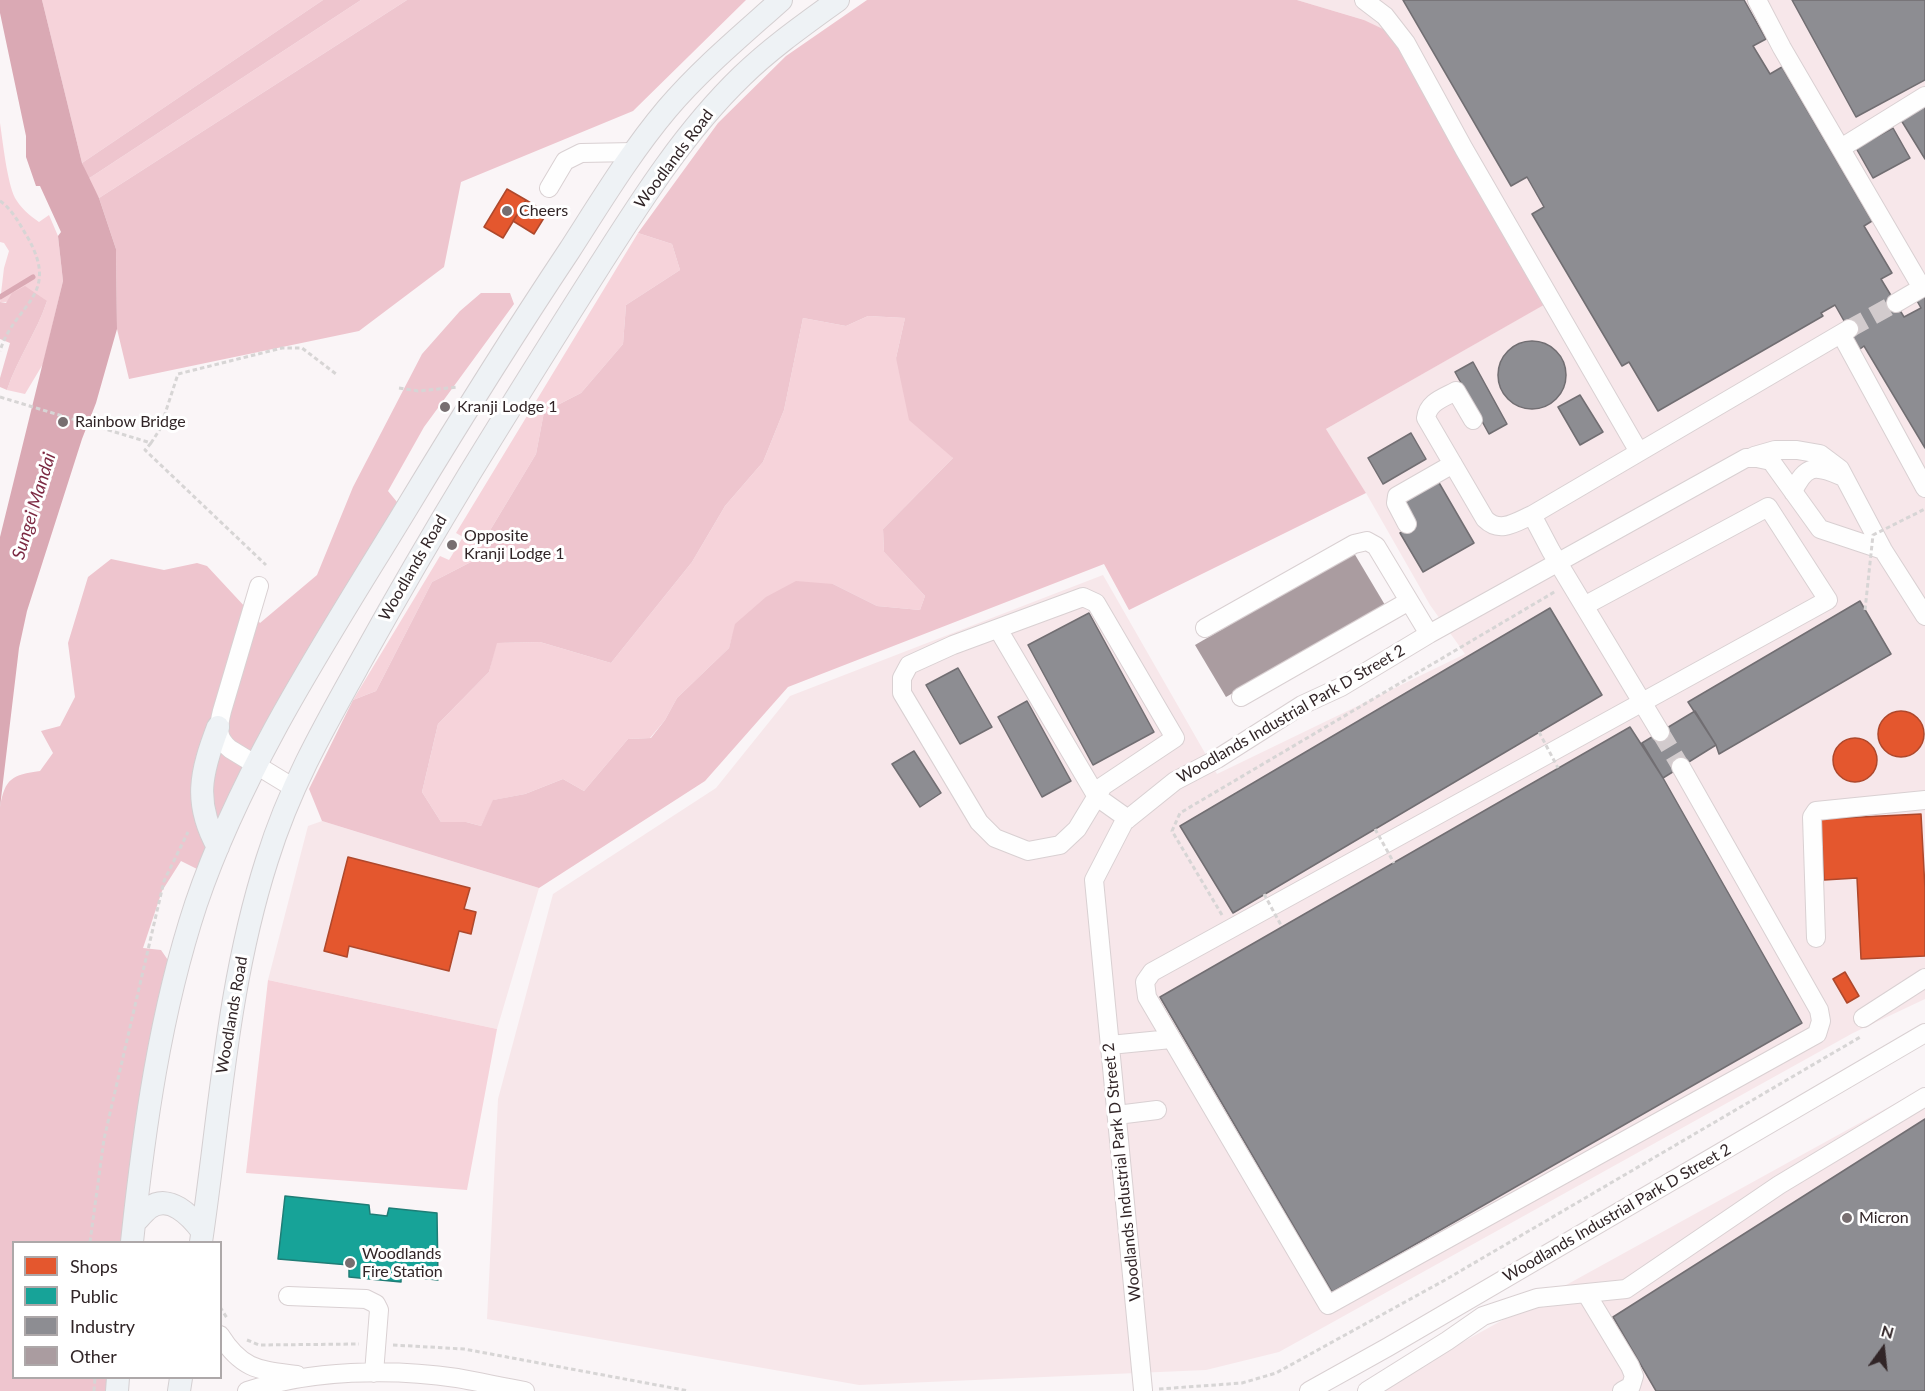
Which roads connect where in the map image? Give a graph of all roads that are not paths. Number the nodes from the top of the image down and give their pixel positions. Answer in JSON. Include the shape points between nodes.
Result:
{"nodes":[{"id":1,"x":781,"y":0,"type":"edge"},
{"id":2,"x":838,"y":0,"type":"edge"},
{"id":3,"x":1364,"y":0,"type":"edge"},
{"id":4,"x":1756,"y":0,"type":"edge"},
{"id":5,"x":1925,"y":96,"type":"edge"},
{"id":6,"x":1841,"y":148,"type":"junction"},
{"id":7,"x":634,"y":152,"type":"junction"},
{"id":8,"x":549,"y":188,"type":"dead end"},
{"id":9,"x":1924,"y":287,"type":"edge"},
{"id":10,"x":1896,"y":303,"type":"tunnel mouth"},
{"id":11,"x":1473,"y":420,"type":"dead end"},
{"id":12,"x":1639,"y":452,"type":"junction"},
{"id":13,"x":1746,"y":458,"type":"junction"},
{"id":14,"x":1453,"y":464,"type":"junction"},
{"id":15,"x":1845,"y":477,"type":"junction"},
{"id":16,"x":1925,"y":488,"type":"edge"},
{"id":17,"x":1793,"y":492,"type":"junction"},
{"id":18,"x":1532,"y":515,"type":"junction"},
{"id":19,"x":1407,"y":524,"type":"dead end"},
{"id":20,"x":1883,"y":550,"type":"junction"},
{"id":21,"x":1559,"y":563,"type":"junction"},
{"id":22,"x":259,"y":586,"type":"dead end"},
{"id":23,"x":1409,"y":601,"type":"junction"},
{"id":24,"x":1584,"y":606,"type":"junction"},
{"id":25,"x":1925,"y":616,"type":"edge"},
{"id":26,"x":1205,"y":628,"type":"dead end"},
{"id":27,"x":998,"y":629,"type":"junction"},
{"id":28,"x":1429,"y":634,"type":"junction"},
{"id":29,"x":1241,"y":697,"type":"dead end"},
{"id":30,"x":1642,"y":703,"type":"junction"},
{"id":31,"x":218,"y":727,"type":"junction"},
{"id":32,"x":1660,"y":732,"type":"tunnel mouth"},
{"id":33,"x":257,"y":765,"type":"junction"},
{"id":34,"x":1681,"y":767,"type":"tunnel mouth"},
{"id":35,"x":294,"y":788,"type":"junction"},
{"id":36,"x":1097,"y":797,"type":"junction"},
{"id":37,"x":1925,"y":800,"type":"edge"},
{"id":38,"x":1128,"y":819,"type":"junction"},
{"id":39,"x":218,"y":847,"type":"junction"},
{"id":40,"x":1816,"y":939,"type":"dead end"},
{"id":41,"x":1925,"y":978,"type":"edge"},
{"id":42,"x":1866,"y":1025,"type":"road end"},
{"id":43,"x":1925,"y":1033,"type":"edge"},
{"id":44,"x":1172,"y":1039,"type":"junction"},
{"id":45,"x":1110,"y":1045,"type":"junction"},
{"id":46,"x":1925,"y":1097,"type":"edge"},
{"id":47,"x":1158,"y":1110,"type":"dead end"},
{"id":48,"x":1117,"y":1115,"type":"junction"},
{"id":49,"x":134,"y":1232,"type":"edge"},
{"id":50,"x":202,"y":1237,"type":"edge"},
{"id":51,"x":1586,"y":1293,"type":"junction"},
{"id":52,"x":288,"y":1296,"type":"dead end"},
{"id":53,"x":226,"y":1330,"type":"edge"},
{"id":54,"x":374,"y":1373,"type":"junction"},
{"id":55,"x":307,"y":1376,"type":"junction"},
{"id":56,"x":1320,"y":1388,"type":"edge"},
{"id":57,"x":1143,"y":1390,"type":"edge"},
{"id":58,"x":248,"y":1391,"type":"edge"},
{"id":59,"x":525,"y":1391,"type":"edge"},
{"id":60,"x":1367,"y":1391,"type":"edge"},
{"id":61,"x":1622,"y":1391,"type":"edge"}],
"edges":[{"from":1,"to":7,"type":"main road","name":"Woodlands Road","via":[[701,72]]},
{"from":2,"to":35,"type":"main road","name":"Woodlands Road","via":[[778,43],[741,77],[675,152],[560,327],[422,551],[310,752]]},
{"from":3,"to":12,"type":"street","via":[[1385,16],[1406,43]]},
{"from":4,"to":6,"type":"street"},
{"from":5,"to":6,"type":"street"},
{"from":6,"to":9,"type":"street"},
{"from":7,"to":8,"type":"street","via":[[581,153],[565,161]]},
{"from":7,"to":33,"type":"main road","name":"Woodlands Road","via":[[459,420],[327,638]]},
{"from":9,"to":10,"type":"street"},
{"from":11,"to":14,"type":"street","via":[[1456,391],[1431,404],[1427,411],[1426,418]]},
{"from":12,"to":16,"type":"street","via":[[1845,332]]},
{"from":12,"to":18,"type":"street"},
{"from":13,"to":15,"type":"street","name":"Woodlands Industrial Park D Street 2","via":[[1775,450],[1820,454]]},
{"from":13,"to":17,"type":"street","via":[[1771,461]]},
{"from":13,"to":21,"type":"street","name":"Woodlands Industrial Park D Street 2"},
{"from":14,"to":18,"type":"street","via":[[1491,524],[1508,526]]},
{"from":14,"to":19,"type":"street","via":[[1396,496]]},
{"from":15,"to":17,"type":"street","via":[[1822,468],[1809,471]]},
{"from":15,"to":20,"type":"street","name":"Woodlands Industrial Park D Street 2"},
{"from":17,"to":20,"type":"street","via":[[1820,529]]},
{"from":18,"to":21,"type":"street"},
{"from":20,"to":25,"type":"street"},
{"from":21,"to":24,"type":"street"},
{"from":21,"to":28,"type":"street","name":"Woodlands Industrial Park D Street 2"},
{"from":22,"to":31,"type":"street"},
{"from":23,"to":26,"type":"street","via":[[1376,546],[1367,541],[1354,544]]},
{"from":23,"to":28,"type":"street"},
{"from":23,"to":29,"type":"street"},
{"from":24,"to":30,"type":"street"},
{"from":24,"to":30,"type":"street","via":[[1767,507],[1828,600]]},
{"from":27,"to":36,"type":"street"},
{"from":27,"to":36,"type":"street","via":[[1083,597],[1096,603],[1102,612],[1175,738],[1103,786]]},
{"from":27,"to":36,"type":"street","via":[[909,665],[902,678],[902,693],[979,822],[995,838],[1028,851],[1060,844],[1077,828]]},
{"from":28,"to":38,"type":"street","name":"Woodlands Industrial Park D Street 2","via":[[1175,781]]},
{"from":30,"to":32,"type":"street"},
{"from":30,"to":44,"type":"street","via":[[1152,972],[1145,982],[1146,996]]},
{"from":31,"to":33,"type":"street","via":[[224,744]]},
{"from":31,"to":39,"type":"main road","via":[[206,760],[201,791],[209,830]]},
{"from":33,"to":35,"type":"street"},
{"from":33,"to":39,"type":"main road","name":"Woodlands Road"},
{"from":34,"to":44,"type":"street","via":[[1819,1010],[1817,1034],[1328,1305]]},
{"from":35,"to":50,"type":"main road","name":"Woodlands Road","via":[[255,900],[238,971]]},
{"from":36,"to":38,"type":"street"},
{"from":37,"to":40,"type":"street","via":[[1816,811],[1812,817]]},
{"from":38,"to":45,"type":"street","name":"Woodlands Industrial Park D Street 2","via":[[1094,880]]},
{"from":39,"to":49,"type":"main road","name":"Woodlands Road","via":[[196,906],[158,1057],[142,1151]]},
{"from":41,"to":42,"type":"street"},
{"from":43,"to":56,"type":"street","name":"Woodlands Industrial Park D Street 2"},
{"from":44,"to":45,"type":"street"},
{"from":45,"to":48,"type":"street","name":"Woodlands Industrial Park D Street 2"},
{"from":46,"to":51,"type":"street","via":[[1779,1185],[1626,1289]]},
{"from":47,"to":48,"type":"street"},
{"from":48,"to":57,"type":"street","name":"Woodlands Industrial Park D Street 2"},
{"from":49,"to":50,"type":"main road","via":[[150,1207],[160,1204],[187,1212]]},
{"from":51,"to":60,"type":"street","via":[[1537,1298],[1483,1316]]},
{"from":51,"to":61,"type":"street","via":[[1634,1376],[1631,1386]]},
{"from":52,"to":54,"type":"street","via":[[366,1299],[376,1304],[379,1310]]},
{"from":53,"to":55,"type":"street","via":[[229,1348],[258,1370]]},
{"from":54,"to":55,"type":"street"},
{"from":54,"to":59,"type":"street","via":[[455,1378]]},
{"from":55,"to":58,"type":"street"}]}
